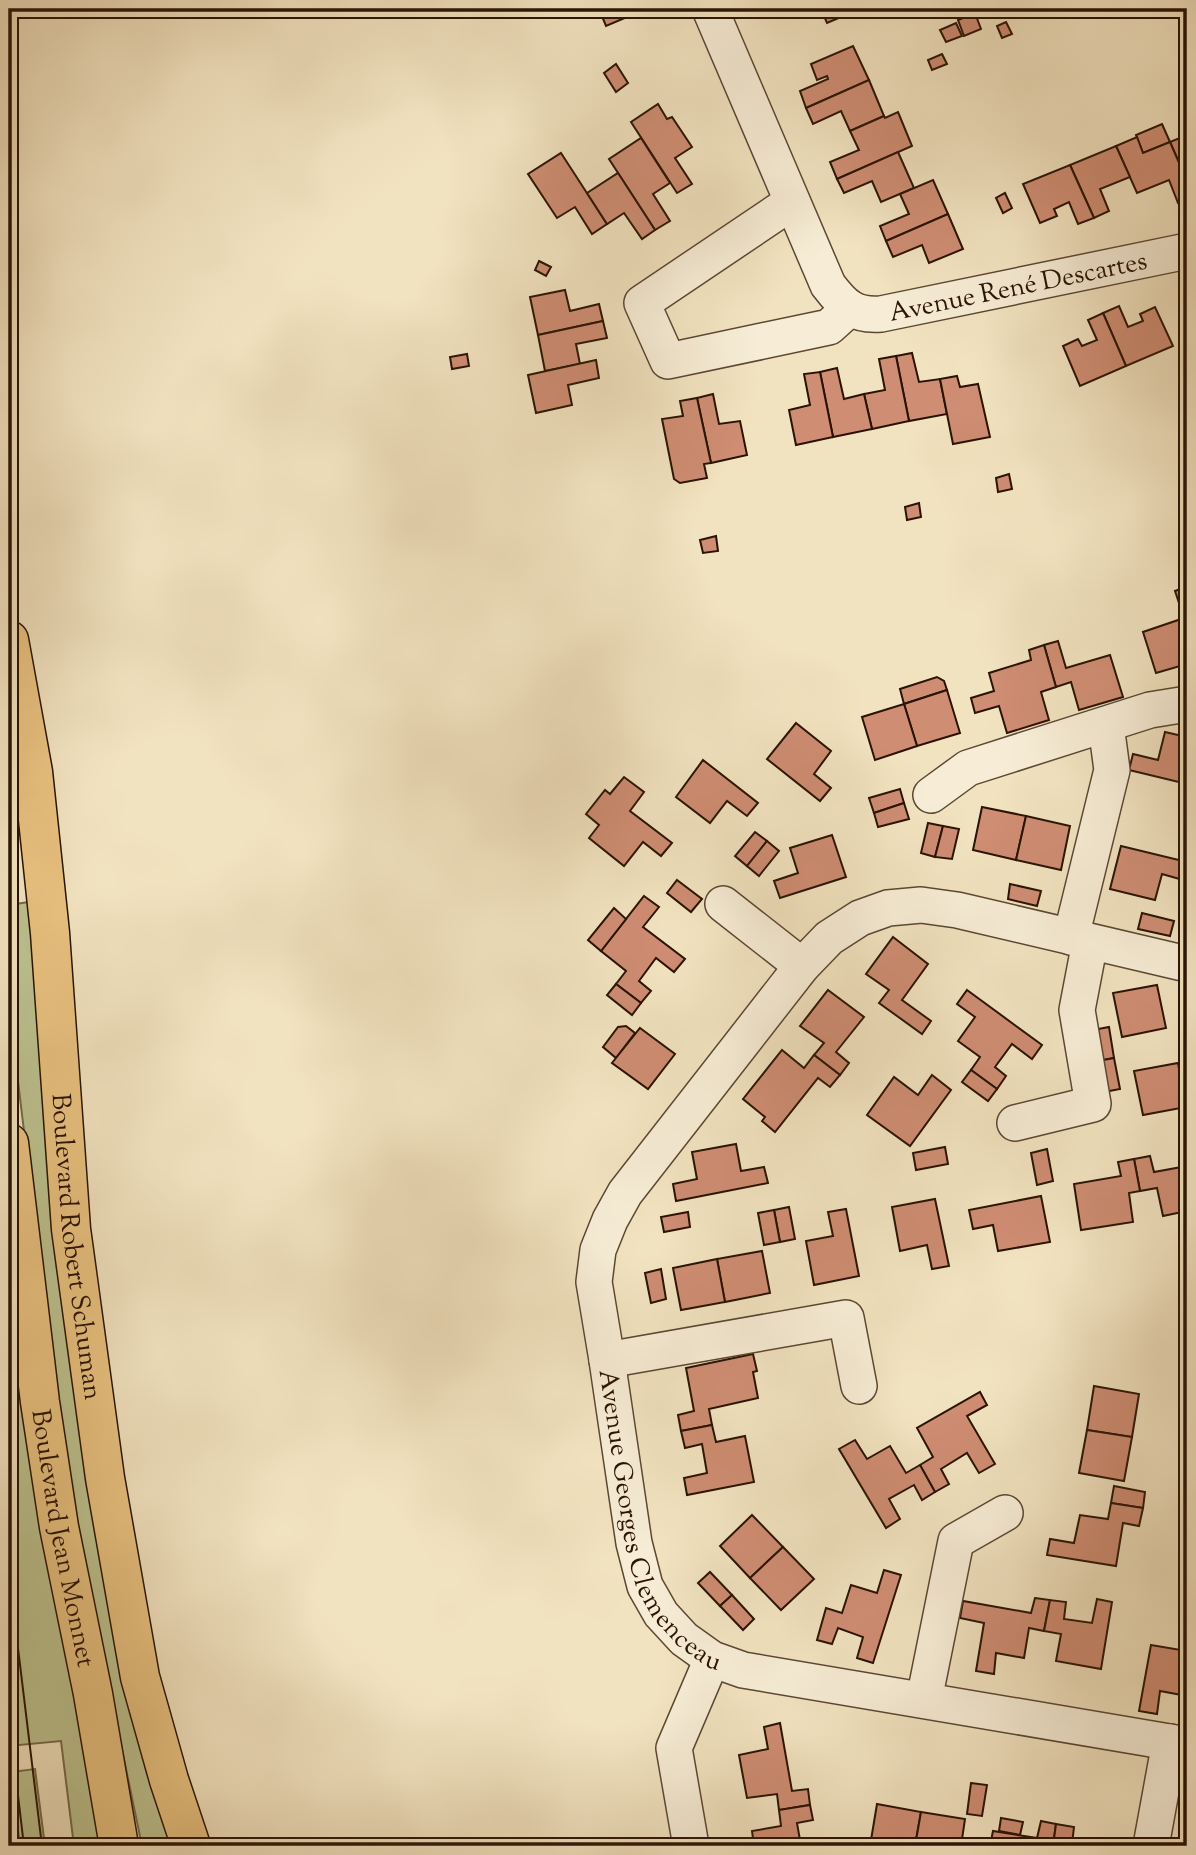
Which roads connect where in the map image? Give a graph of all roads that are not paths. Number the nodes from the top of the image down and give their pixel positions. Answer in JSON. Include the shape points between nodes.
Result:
{"nodes":[{"id":1,"x":710,"y":9,"type":"edge"},
{"id":2,"x":792,"y":202,"type":"junction"},
{"id":3,"x":1187,"y":251,"type":"edge"},
{"id":4,"x":850,"y":309,"type":"junction"},
{"id":5,"x":9,"y":640,"type":"edge"},
{"id":6,"x":1187,"y":704,"type":"edge"},
{"id":7,"x":1106,"y":725,"type":"junction"},
{"id":8,"x":931,"y":795,"type":"dead end"},
{"id":9,"x":723,"y":904,"type":"dead end"},
{"id":10,"x":1080,"y":939,"type":"junction"},
{"id":11,"x":1187,"y":964,"type":"edge"},
{"id":12,"x":802,"y":967,"type":"junction"},
{"id":13,"x":1015,"y":1123,"type":"dead end"},
{"id":14,"x":9,"y":1143,"type":"edge"},
{"id":15,"x":607,"y":1360,"type":"junction"},
{"id":16,"x":859,"y":1386,"type":"dead end"},
{"id":17,"x":1004,"y":1513,"type":"dead end"},
{"id":18,"x":712,"y":1659,"type":"junction"},
{"id":19,"x":924,"y":1700,"type":"junction"},
{"id":20,"x":1179,"y":1743,"type":"edge"},
{"id":21,"x":118,"y":1846,"type":"edge"},
{"id":22,"x":191,"y":1846,"type":"edge"},
{"id":23,"x":691,"y":1846,"type":"edge"},
{"id":24,"x":1151,"y":1846,"type":"edge"}],
"edges":[{"from":1,"to":2,"type":"street","name":"Avenue René Descartes"},
{"from":2,"to":4,"type":"street","name":"Avenue René Descartes","via":[[828,285]]},
{"from":2,"to":4,"type":"street","name":"Avenue René Descartes","via":[[642,303],[668,361],[829,327]]},
{"from":3,"to":4,"type":"street","name":"Avenue René Descartes","via":[[881,314],[865,315]]},
{"from":5,"to":22,"type":"main road","name":"Boulevard Robert Schuman","via":[[33,772],[71,1228],[105,1478],[140,1677]]},
{"from":6,"to":7,"type":"street"},
{"from":7,"to":8,"type":"street","via":[[968,768]]},
{"from":7,"to":10,"type":"street","via":[[1112,770]]},
{"from":9,"to":12,"type":"street"},
{"from":10,"to":11,"type":"street","name":"Avenue Georges Clemenceau"},
{"from":10,"to":12,"type":"street","name":"Avenue Georges Clemenceau","via":[[957,910],[920,905],[888,908],[859,918],[829,938]]},
{"from":10,"to":13,"type":"street","via":[[1077,1010],[1093,1104]]},
{"from":12,"to":15,"type":"street","name":"Avenue Georges Clemenceau","via":[[625,1193],[610,1220],[598,1250],[594,1282]]},
{"from":14,"to":21,"type":"main road","name":"Boulevard Jean Monnet","via":[[59,1527]]},
{"from":15,"to":16,"type":"street","via":[[846,1318]]},
{"from":15,"to":18,"type":"street","name":"Avenue Georges Clemenceau","via":[[634,1543],[645,1586],[661,1614],[684,1639]]},
{"from":17,"to":19,"type":"street","via":[[956,1541]]},
{"from":18,"to":19,"type":"street","name":"Avenue Georges Clemenceau","via":[[743,1670]]},
{"from":18,"to":23,"type":"street","via":[[674,1748]]},
{"from":19,"to":20,"type":"street","name":"Avenue Georges Clemenceau"},
{"from":20,"to":24,"type":"street"}]}
